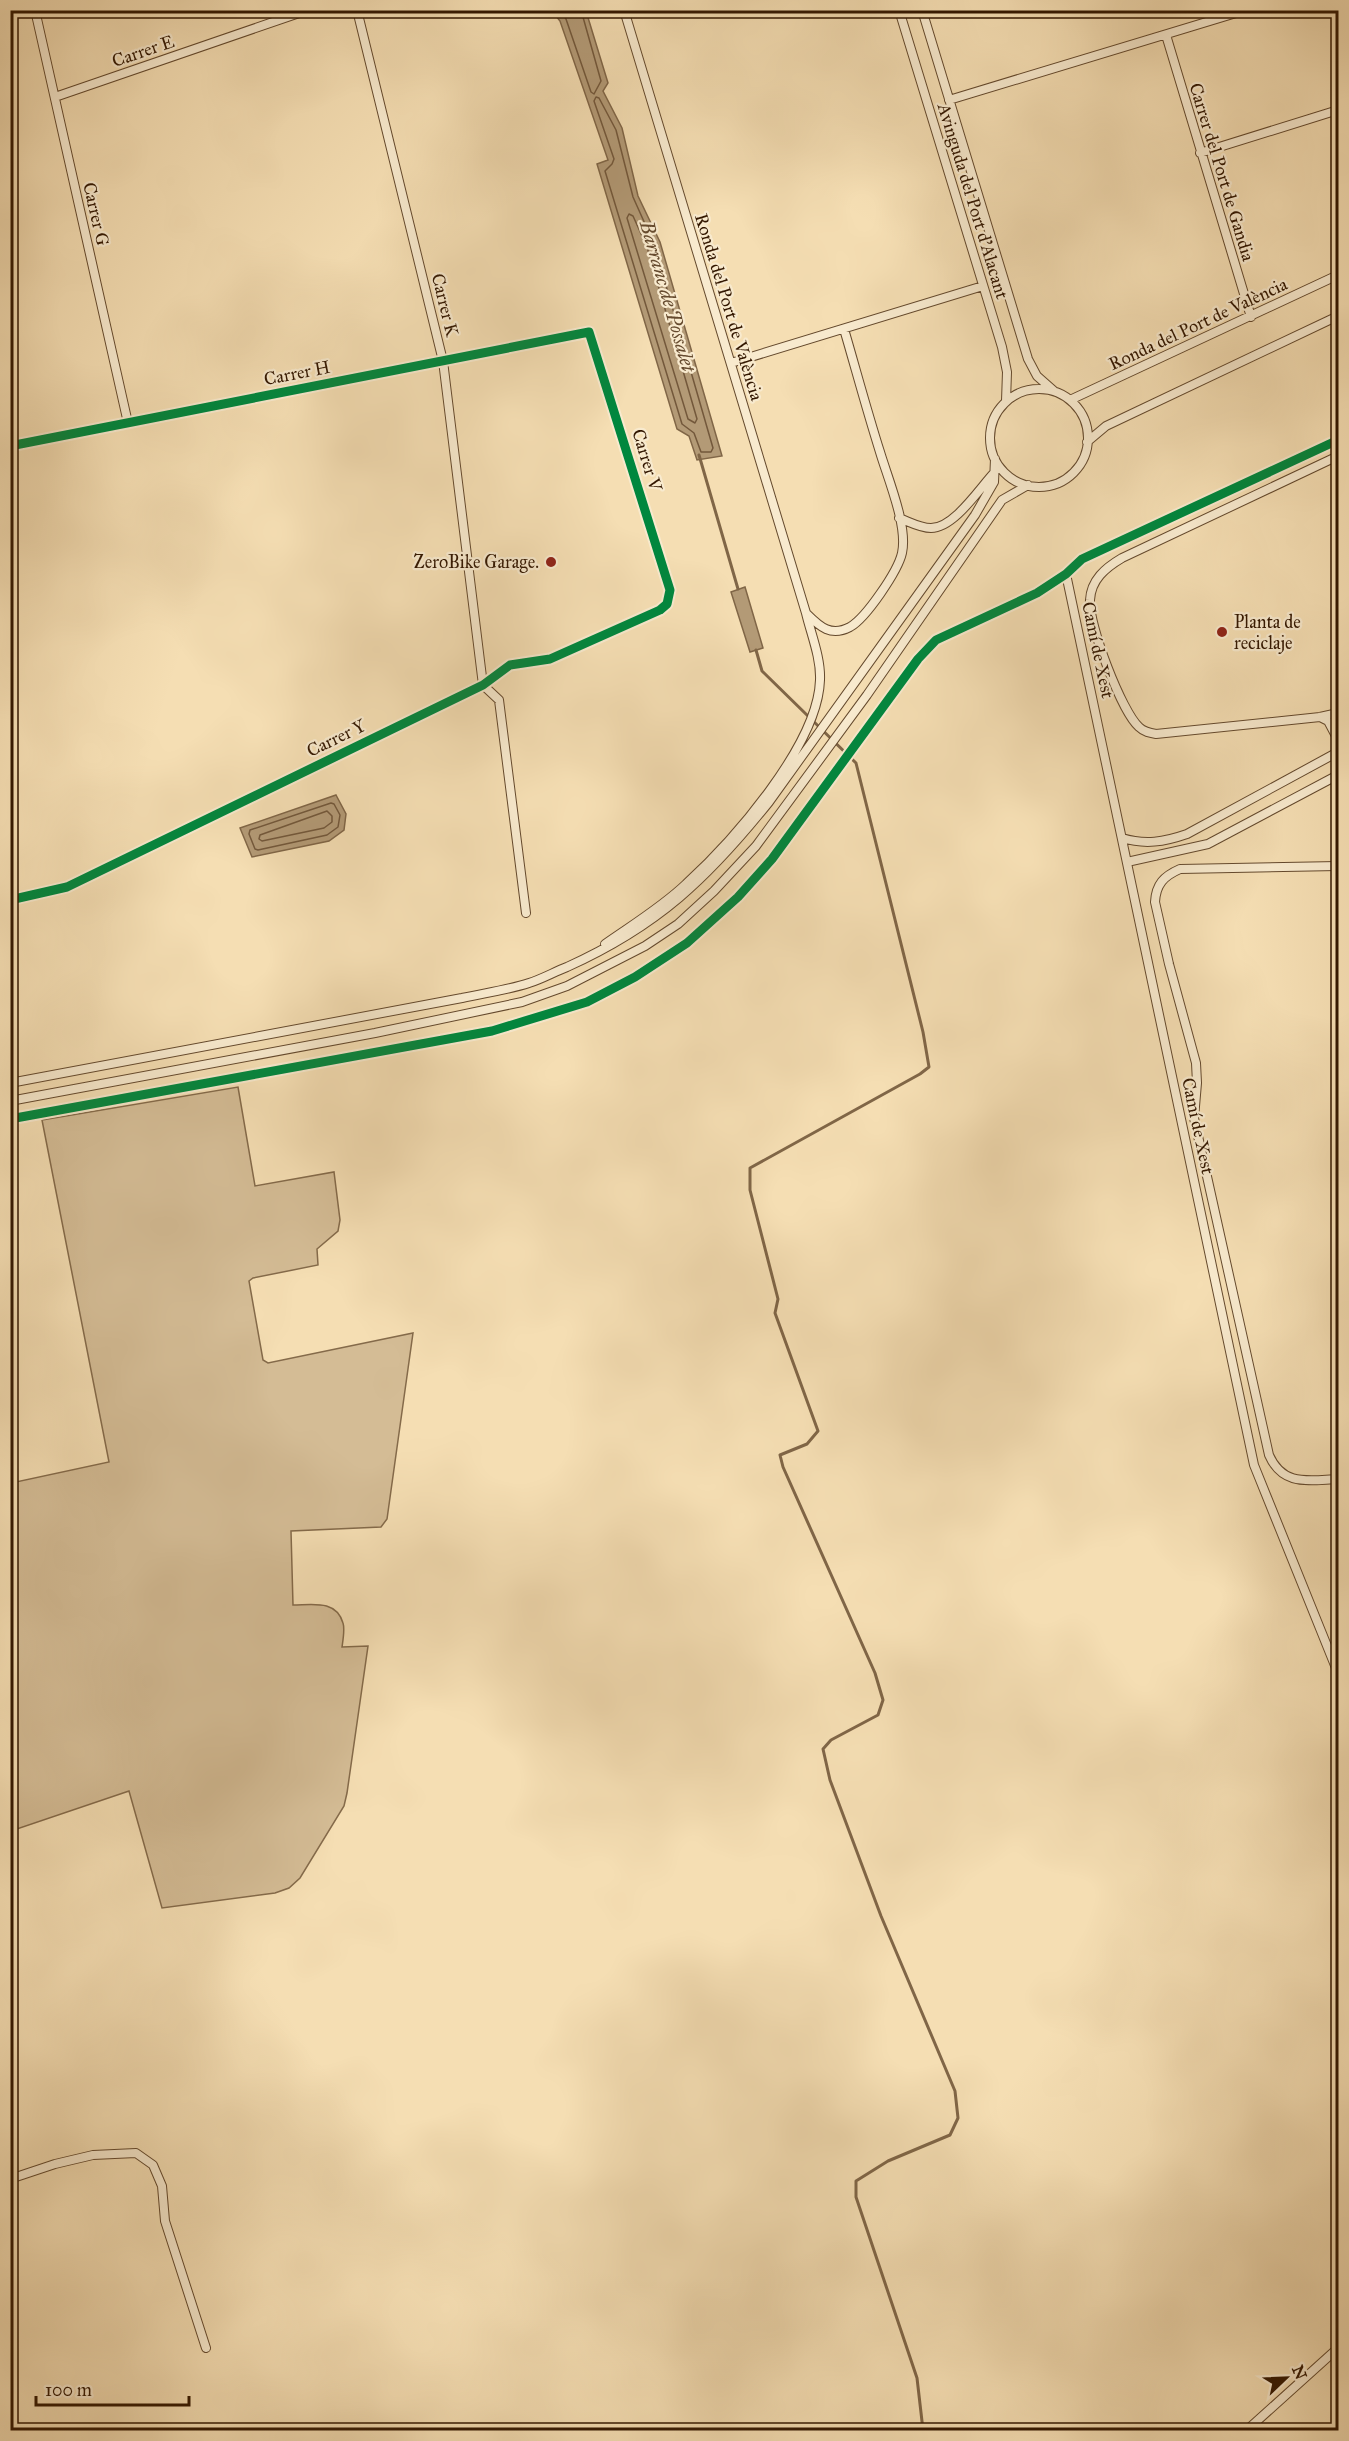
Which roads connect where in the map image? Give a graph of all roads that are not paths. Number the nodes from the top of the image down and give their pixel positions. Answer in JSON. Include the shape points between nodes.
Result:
{"nodes":[{"id":1,"x":35,"y":10,"type":"edge"},
{"id":2,"x":308,"y":10,"type":"edge"},
{"id":3,"x":357,"y":10,"type":"edge"},
{"id":4,"x":624,"y":10,"type":"edge"},
{"id":5,"x":899,"y":10,"type":"edge"},
{"id":6,"x":922,"y":10,"type":"edge"},
{"id":7,"x":1246,"y":10,"type":"edge"},
{"id":8,"x":1166,"y":35,"type":"junction"},
{"id":9,"x":55,"y":97,"type":"junction"},
{"id":10,"x":950,"y":100,"type":"junction"},
{"id":11,"x":1338,"y":110,"type":"edge"},
{"id":12,"x":1200,"y":153,"type":"junction"},
{"id":13,"x":1338,"y":275,"type":"edge"},
{"id":14,"x":983,"y":286,"type":"junction"},
{"id":15,"x":1338,"y":316,"type":"edge"},
{"id":16,"x":1251,"y":317,"type":"junction"},
{"id":17,"x":843,"y":329,"type":"junction"},
{"id":18,"x":589,"y":332,"type":"joint"},
{"id":19,"x":443,"y":361,"type":"junction"},
{"id":20,"x":730,"y":363,"type":"junction"},
{"id":21,"x":1054,"y":391,"type":"junction"},
{"id":22,"x":1070,"y":400,"type":"junction"},
{"id":23,"x":1006,"y":401,"type":"junction"},
{"id":24,"x":128,"y":423,"type":"junction"},
{"id":25,"x":1338,"y":440,"type":"edge"},
{"id":26,"x":1087,"y":442,"type":"junction"},
{"id":27,"x":10,"y":446,"type":"edge"},
{"id":28,"x":1338,"y":456,"type":"edge"},
{"id":29,"x":995,"y":459,"type":"junction"},
{"id":30,"x":994,"y":473,"type":"junction"},
{"id":31,"x":1028,"y":485,"type":"junction"},
{"id":32,"x":899,"y":518,"type":"junction"},
{"id":33,"x":1066,"y":574,"type":"junction"},
{"id":34,"x":670,"y":599,"type":"joint"},
{"id":35,"x":806,"y":613,"type":"junction"},
{"id":36,"x":483,"y":684,"type":"junction"},
{"id":37,"x":1338,"y":712,"type":"edge"},
{"id":38,"x":1320,"y":717,"type":"junction"},
{"id":39,"x":1338,"y":735,"type":"edge"},
{"id":40,"x":1338,"y":751,"type":"edge"},
{"id":41,"x":1338,"y":776,"type":"edge"},
{"id":42,"x":1122,"y":838,"type":"junction"},
{"id":43,"x":1127,"y":862,"type":"junction"},
{"id":44,"x":1338,"y":866,"type":"edge"},
{"id":45,"x":10,"y":900,"type":"edge"},
{"id":46,"x":525,"y":913,"type":"dead end"},
{"id":47,"x":578,"y":961,"type":"junction"},
{"id":48,"x":10,"y":1083,"type":"edge"},
{"id":49,"x":10,"y":1101,"type":"edge"},
{"id":50,"x":10,"y":1119,"type":"edge"},
{"id":51,"x":1338,"y":1479,"type":"edge"},
{"id":52,"x":1338,"y":1673,"type":"edge"},
{"id":53,"x":10,"y":2179,"type":"edge"},
{"id":54,"x":206,"y":2348,"type":"dead end"},
{"id":55,"x":1338,"y":2348,"type":"edge"},
{"id":56,"x":1247,"y":2430,"type":"edge"}],
"edges":[{"from":1,"to":9,"type":"street","name":"Carrer G"},
{"from":2,"to":9,"type":"street","name":"Carrer E"},
{"from":3,"to":19,"type":"street","name":"Carrer K"},
{"from":4,"to":20,"type":"street","name":"Ronda del Port de València"},
{"from":5,"to":14,"type":"street","name":"Avinguda del Port d'Alacant"},
{"from":6,"to":10,"type":"street","name":"Avinguda del Port d'Alacant"},
{"from":7,"to":8,"type":"street"},
{"from":8,"to":10,"type":"street"},
{"from":8,"to":12,"type":"street","name":"Carrer del Port de Gandia"},
{"from":9,"to":24,"type":"street","name":"Carrer G"},
{"from":10,"to":21,"type":"street","name":"Avinguda del Port d'Alacant","via":[[1028,359],[1037,376]]},
{"from":11,"to":12,"type":"street"},
{"from":12,"to":16,"type":"street","name":"Carrer del Port de Gandia"},
{"from":13,"to":16,"type":"street","name":"Ronda del Port de València"},
{"from":14,"to":17,"type":"street"},
{"from":14,"to":23,"type":"street","name":"Avinguda del Port d'Alacant","via":[[1002,347],[1007,372]]},
{"from":15,"to":26,"type":"street","via":[[1106,426]]},
{"from":16,"to":22,"type":"street","name":"Ronda del Port de València"},
{"from":17,"to":20,"type":"street"},
{"from":17,"to":32,"type":"street"},
{"from":18,"to":19,"type":"street","name":"Carrer H"},
{"from":18,"to":34,"type":"street","name":"Carrer V"},
{"from":19,"to":24,"type":"street","name":"Carrer H"},
{"from":19,"to":36,"type":"street","name":"Carrer K"},
{"from":20,"to":35,"type":"street","name":"Ronda del Port de València"},
{"from":21,"to":22,"type":"street"},
{"from":21,"to":23,"type":"street","via":[[1024,391]]},
{"from":22,"to":26,"type":"street","via":[[1083,416]]},
{"from":23,"to":29,"type":"street","via":[[992,424]]},
{"from":24,"to":27,"type":"street","name":"Carrer H"},
{"from":25,"to":33,"type":"street","via":[[1082,559]]},
{"from":26,"to":31,"type":"street","via":[[1085,455],[1068,477],[1053,485]]},
{"from":28,"to":38,"type":"street","via":[[1122,558],[1105,568],[1095,582],[1090,601],[1101,652],[1131,716],[1144,731],[1156,734]]},
{"from":29,"to":30,"type":"street"},
{"from":29,"to":31,"type":"street","via":[[1012,478]]},
{"from":30,"to":32,"type":"street","via":[[944,525],[922,527]]},
{"from":30,"to":47,"type":"street","via":[[994,482],[975,515],[734,846],[681,898],[636,931]]},
{"from":31,"to":49,"type":"street","via":[[1002,500],[756,846],[678,924],[645,946],[567,986],[511,1004]]},
{"from":32,"to":35,"type":"street","via":[[902,553],[862,618],[841,631],[829,631],[820,628]]},
{"from":33,"to":42,"type":"street","name":"Camí de Xest"},
{"from":33,"to":50,"type":"street","via":[[1004,609],[936,640],[918,659],[772,859],[738,897],[687,943],[587,1002],[492,1031]]},
{"from":34,"to":36,"type":"street","name":"Carrer Y","via":[[660,610],[550,659],[510,664]]},
{"from":35,"to":47,"type":"street","name":"Ronda del Port de València","via":[[820,680],[815,707],[805,735],[770,789],[685,886]]},
{"from":36,"to":45,"type":"street","name":"Carrer Y","via":[[67,887]]},
{"from":36,"to":46,"type":"street","via":[[499,700]]},
{"from":37,"to":38,"type":"street"},
{"from":38,"to":39,"type":"street"},
{"from":39,"to":40,"type":"street"},
{"from":40,"to":42,"type":"street","via":[[1186,834],[1149,843]]},
{"from":41,"to":43,"type":"street","via":[[1208,844]]},
{"from":42,"to":43,"type":"street","name":"Camí de Xest"},
{"from":43,"to":52,"type":"street","name":"Camí de Xest","via":[[1254,1465]]},
{"from":44,"to":51,"type":"street","via":[[1180,869],[1161,882],[1155,902],[1196,1063],[1194,1118],[1269,1455],[1274,1465],[1290,1478]]},
{"from":47,"to":48,"type":"street","via":[[529,983],[462,998]]},
{"from":53,"to":54,"type":"street","via":[[93,2155],[136,2153],[153,2165],[162,2186],[165,2221]]},
{"from":55,"to":56,"type":"street"}]}
